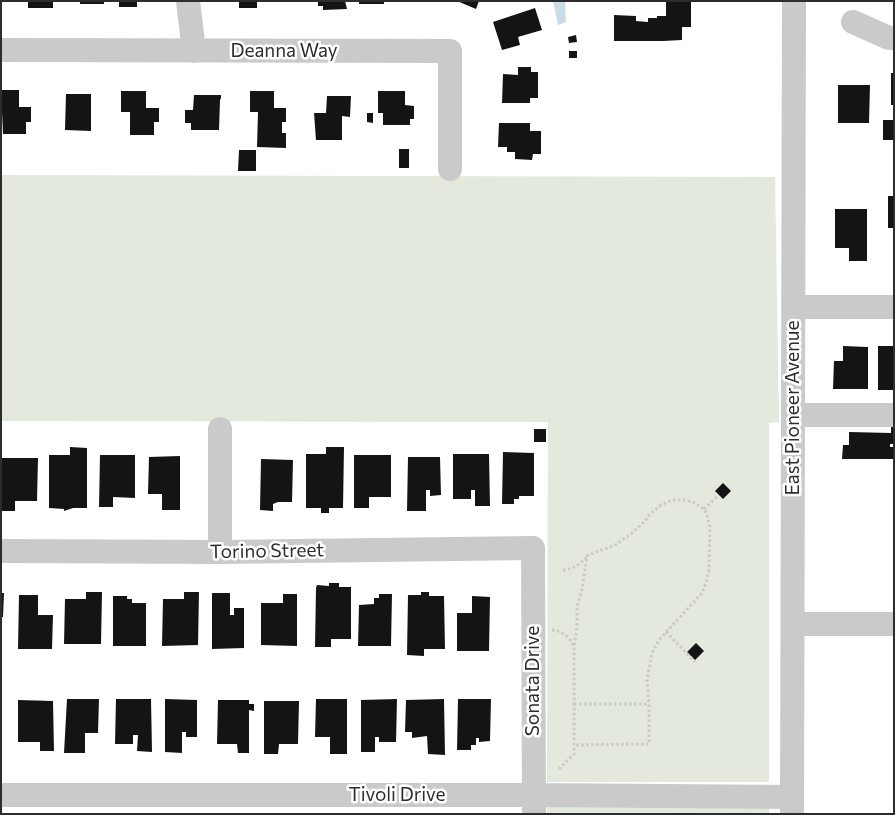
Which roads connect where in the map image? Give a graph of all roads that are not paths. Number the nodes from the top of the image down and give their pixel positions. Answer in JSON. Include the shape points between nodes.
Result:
{"nodes":[{"id":1,"x":188,"y":1,"type":"edge"},
{"id":2,"x":794,"y":1,"type":"edge"},
{"id":3,"x":853,"y":22,"type":"dead end"},
{"id":4,"x":894,"y":38,"type":"edge"},
{"id":5,"x":1,"y":50,"type":"edge"},
{"id":6,"x":194,"y":51,"type":"junction"},
{"id":7,"x":450,"y":169,"type":"dead end"},
{"id":8,"x":794,"y":307,"type":"junction"},
{"id":9,"x":894,"y":307,"type":"edge"},
{"id":10,"x":793,"y":415,"type":"junction"},
{"id":11,"x":894,"y":415,"type":"edge"},
{"id":12,"x":220,"y":429,"type":"dead end"},
{"id":13,"x":533,"y":548,"type":"joint"},
{"id":14,"x":1,"y":551,"type":"edge"},
{"id":15,"x":220,"y":552,"type":"junction"},
{"id":16,"x":793,"y":624,"type":"junction"},
{"id":17,"x":894,"y":624,"type":"edge"},
{"id":18,"x":1,"y":795,"type":"edge"},
{"id":19,"x":534,"y":804,"type":"edge"},
{"id":20,"x":792,"y":806,"type":"edge"}],
"edges":[{"from":1,"to":6,"type":"street"},
{"from":2,"to":8,"type":"street","name":"East Pioneer Avenue"},
{"from":3,"to":4,"type":"street"},
{"from":5,"to":6,"type":"street","name":"Deanna Way"},
{"from":6,"to":7,"type":"street","name":"Deanna Way","via":[[450,51]]},
{"from":8,"to":9,"type":"street"},
{"from":8,"to":10,"type":"street","name":"East Pioneer Avenue"},
{"from":10,"to":11,"type":"street"},
{"from":10,"to":16,"type":"street","name":"East Pioneer Avenue"},
{"from":12,"to":15,"type":"street"},
{"from":13,"to":15,"type":"street","name":"Torino Street"},
{"from":13,"to":19,"type":"street","name":"Sonata Drive"},
{"from":14,"to":15,"type":"street","name":"Torino Street"},
{"from":16,"to":17,"type":"street"},
{"from":16,"to":20,"type":"street","name":"East Pioneer Avenue"},
{"from":18,"to":19,"type":"street","name":"Tivoli Drive"},
{"from":19,"to":20,"type":"street","name":"Tivoli Drive"}]}
